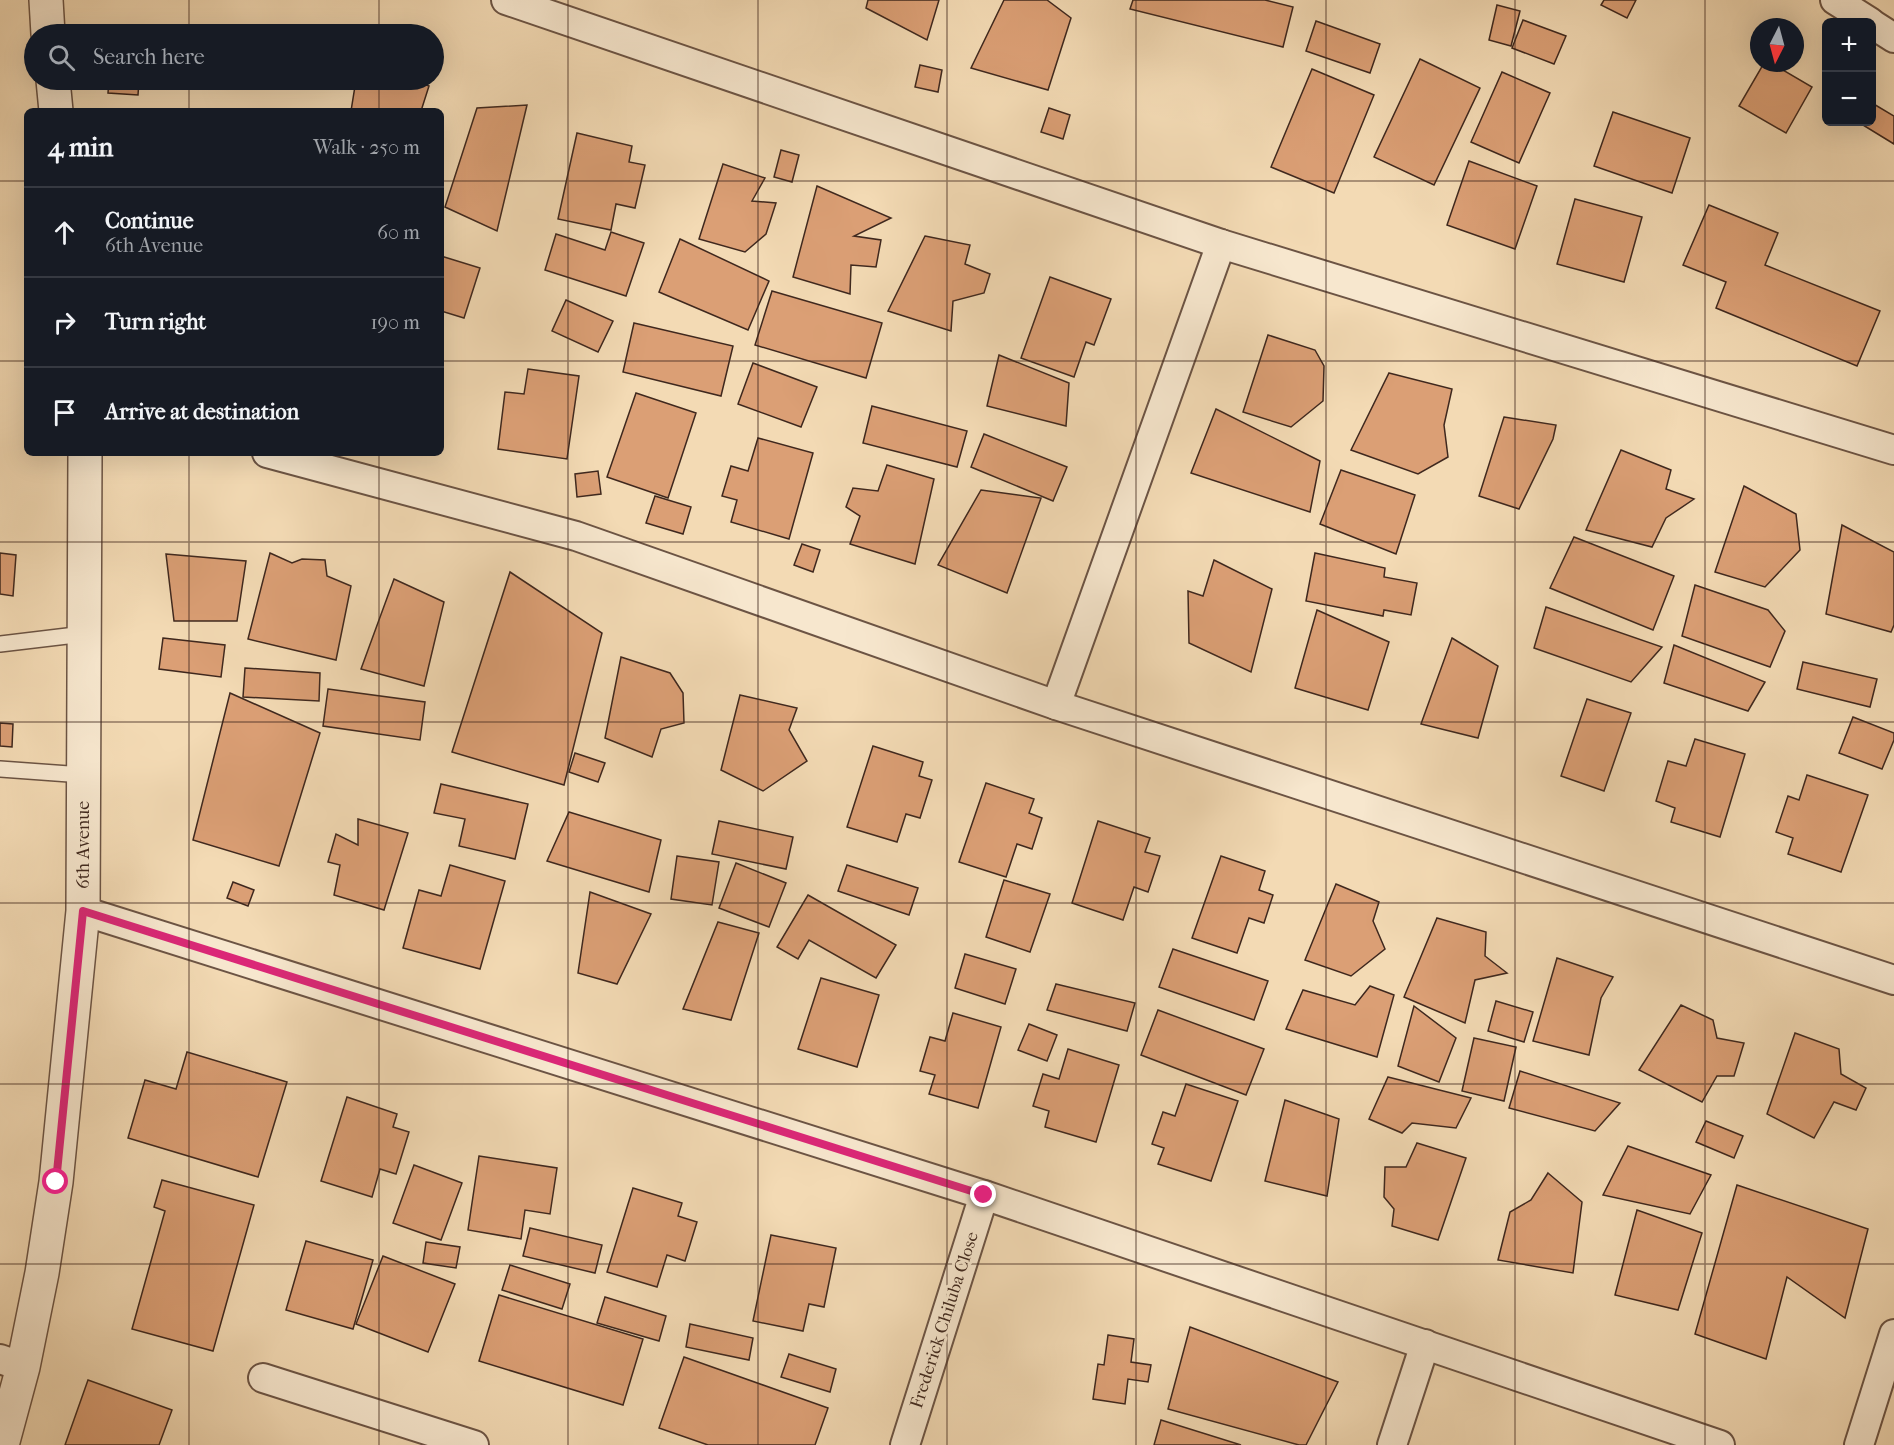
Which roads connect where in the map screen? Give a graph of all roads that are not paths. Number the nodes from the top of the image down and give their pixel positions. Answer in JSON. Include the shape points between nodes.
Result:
{"nodes":[{"id":1,"x":46,"y":0,"type":"edge"},
{"id":2,"x":506,"y":0,"type":"edge"},
{"id":3,"x":1835,"y":0,"type":"edge"},
{"id":4,"x":1863,"y":18,"type":"edge"},
{"id":5,"x":47,"y":24,"type":"edge"},
{"id":6,"x":1876,"y":26,"type":"edge"},
{"id":7,"x":1894,"y":38,"type":"edge"},
{"id":8,"x":54,"y":90,"type":"edge"},
{"id":9,"x":56,"y":108,"type":"edge"},
{"id":10,"x":1221,"y":244,"type":"junction"},
{"id":11,"x":1894,"y":450,"type":"edge"},
{"id":12,"x":85,"y":456,"type":"edge"},
{"id":13,"x":278,"y":456,"type":"edge"},
{"id":14,"x":84,"y":634,"type":"junction"},
{"id":15,"x":0,"y":644,"type":"edge"},
{"id":16,"x":1056,"y":705,"type":"junction"},
{"id":17,"x":0,"y":769,"type":"edge"},
{"id":18,"x":83,"y":775,"type":"junction"},
{"id":19,"x":83,"y":911,"type":"junction"},
{"id":20,"x":1894,"y":980,"type":"edge"},
{"id":21,"x":984,"y":1195,"type":"junction"},
{"id":22,"x":1894,"y":1334,"type":"edge"},
{"id":23,"x":1425,"y":1344,"type":"junction"},
{"id":24,"x":11,"y":1363,"type":"edge"},
{"id":25,"x":263,"y":1378,"type":"dead end"},
{"id":26,"x":2,"y":1445,"type":"edge"},
{"id":27,"x":474,"y":1445,"type":"edge"},
{"id":28,"x":905,"y":1445,"type":"edge"},
{"id":29,"x":1392,"y":1445,"type":"edge"},
{"id":30,"x":1720,"y":1445,"type":"edge"},
{"id":31,"x":1859,"y":1445,"type":"edge"}],
"edges":[{"from":1,"to":5,"type":"street"},
{"from":2,"to":10,"type":"street"},
{"from":3,"to":4,"type":"street"},
{"from":6,"to":7,"type":"street"},
{"from":8,"to":9,"type":"street"},
{"from":10,"to":11,"type":"street"},
{"from":10,"to":16,"type":"street"},
{"from":12,"to":14,"type":"street","name":"6th Avenue"},
{"from":13,"to":16,"type":"street","via":[[576,536]]},
{"from":14,"to":15,"type":"lane"},
{"from":14,"to":18,"type":"street","name":"6th Avenue"},
{"from":16,"to":20,"type":"street"},
{"from":17,"to":18,"type":"lane"},
{"from":18,"to":19,"type":"street","name":"6th Avenue"},
{"from":19,"to":21,"type":"street"},
{"from":19,"to":24,"type":"street","name":"6th Avenue","via":[[56,1182],[42,1273]]},
{"from":21,"to":23,"type":"street"},
{"from":21,"to":28,"type":"street","name":"Frederick Chiluba Close"},
{"from":22,"to":31,"type":"street"},
{"from":23,"to":29,"type":"street"},
{"from":23,"to":30,"type":"street"},
{"from":24,"to":26,"type":"street","name":"6th Avenue"},
{"from":25,"to":27,"type":"street"}]}
